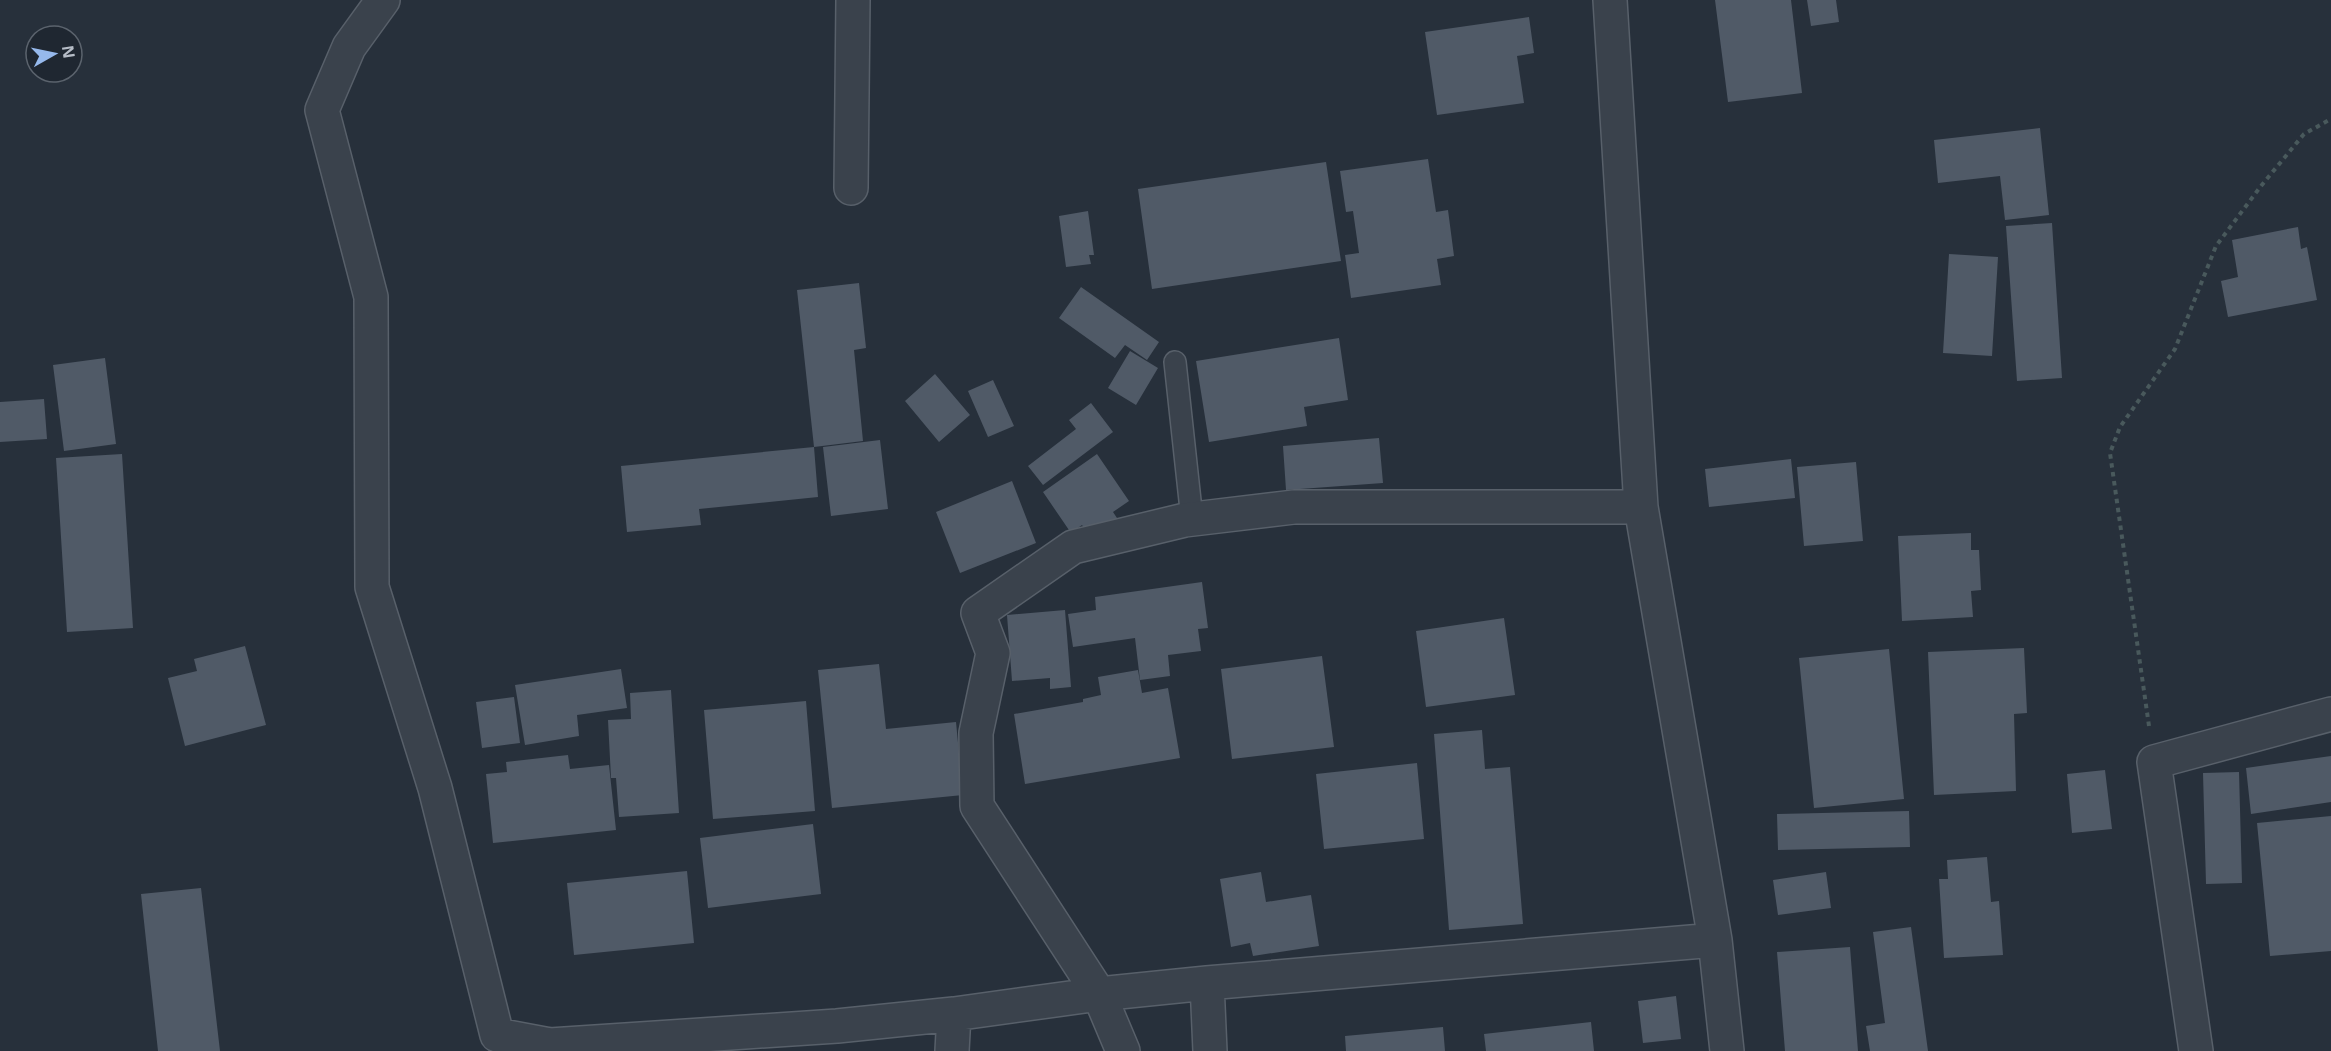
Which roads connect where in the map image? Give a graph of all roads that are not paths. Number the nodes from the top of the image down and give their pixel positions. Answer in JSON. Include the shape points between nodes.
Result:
{"nodes":[{"id":1,"x":383,"y":0,"type":"edge"},
{"id":2,"x":853,"y":0,"type":"edge"},
{"id":3,"x":1610,"y":0,"type":"edge"},
{"id":4,"x":851,"y":188,"type":"dead end"},
{"id":5,"x":1175,"y":362,"type":"dead end"},
{"id":6,"x":1641,"y":507,"type":"junction"},
{"id":7,"x":1192,"y":519,"type":"junction"},
{"id":8,"x":2331,"y":714,"type":"edge"},
{"id":9,"x":1715,"y":940,"type":"junction"},
{"id":10,"x":1206,"y":983,"type":"junction"},
{"id":11,"x":1099,"y":994,"type":"junction"},
{"id":12,"x":954,"y":1014,"type":"junction"},
{"id":13,"x":952,"y":1051,"type":"edge"},
{"id":14,"x":1123,"y":1051,"type":"edge"},
{"id":15,"x":1210,"y":1051,"type":"edge"},
{"id":16,"x":1727,"y":1051,"type":"edge"},
{"id":17,"x":2196,"y":1051,"type":"edge"}],
"edges":[{"from":1,"to":12,"type":"street","via":[[349,47],[322,110],[371,297],[372,587],[435,788],[497,1035],[550,1045],[825,1027]]},
{"from":2,"to":4,"type":"street"},
{"from":3,"to":6,"type":"street"},
{"from":5,"to":7,"type":"lane"},
{"from":6,"to":7,"type":"street","via":[[1294,507]]},
{"from":6,"to":9,"type":"street"},
{"from":7,"to":11,"type":"street","via":[[1073,547],[978,613],[993,653],[976,733],[977,806]]},
{"from":8,"to":17,"type":"street","via":[[2154,762]]},
{"from":9,"to":10,"type":"street"},
{"from":9,"to":16,"type":"street"},
{"from":10,"to":11,"type":"street"},
{"from":10,"to":15,"type":"street"},
{"from":11,"to":12,"type":"street"},
{"from":11,"to":14,"type":"street"},
{"from":12,"to":13,"type":"street"}]}
